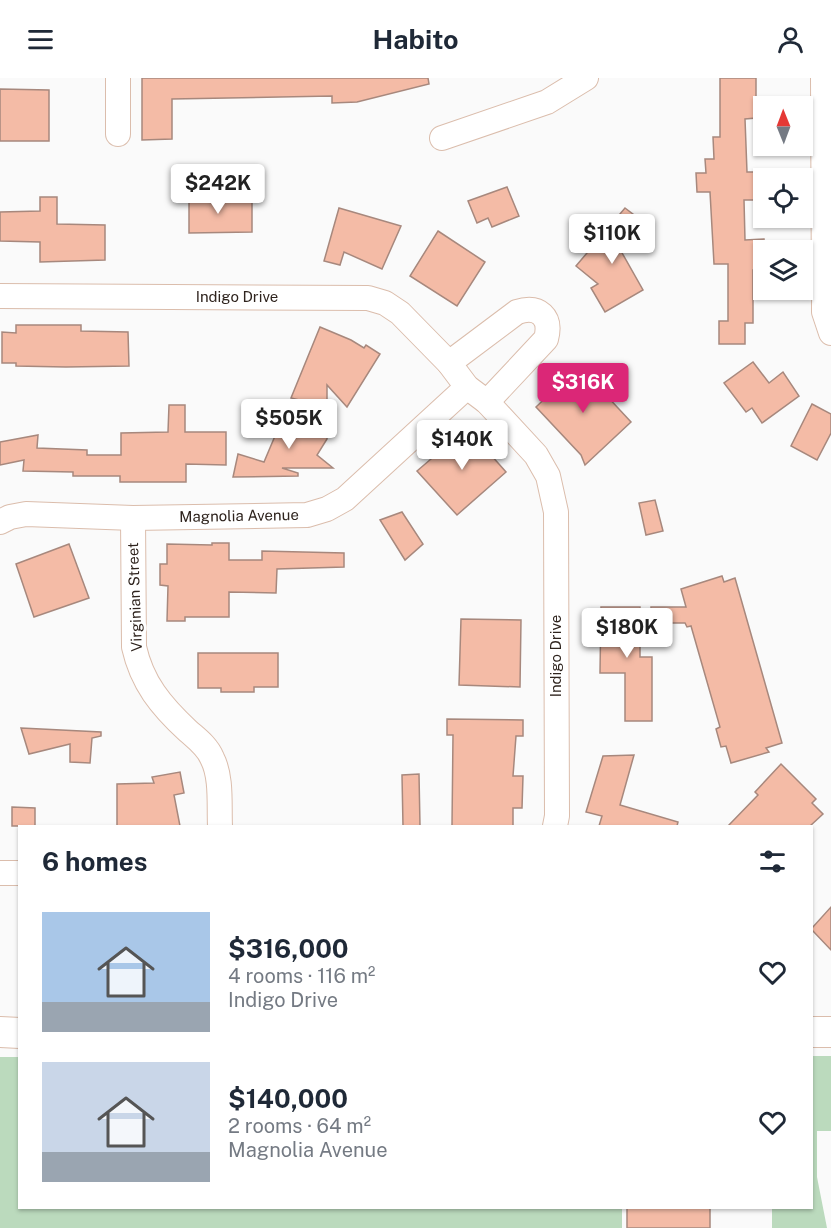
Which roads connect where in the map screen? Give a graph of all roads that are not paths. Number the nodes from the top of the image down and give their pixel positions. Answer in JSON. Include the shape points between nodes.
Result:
{"nodes":[{"id":1,"x":118,"y":78,"type":"edge"},
{"id":2,"x":586,"y":78,"type":"edge"},
{"id":3,"x":823,"y":78,"type":"edge"},
{"id":4,"x":118,"y":134,"type":"dead end"},
{"id":5,"x":442,"y":138,"type":"dead end"},
{"id":6,"x":0,"y":296,"type":"edge"},
{"id":7,"x":831,"y":333,"type":"edge"},
{"id":8,"x":449,"y":363,"type":"junction"},
{"id":9,"x":467,"y":387,"type":"junction"},
{"id":10,"x":487,"y":402,"type":"junction"},
{"id":11,"x":133,"y":518,"type":"junction"},
{"id":12,"x":0,"y":522,"type":"edge"},
{"id":13,"x":220,"y":825,"type":"edge"},
{"id":14,"x":555,"y":825,"type":"edge"},
{"id":15,"x":0,"y":873,"type":"edge"},
{"id":16,"x":18,"y":873,"type":"edge"},
{"id":17,"x":0,"y":1032,"type":"edge"},
{"id":18,"x":813,"y":1032,"type":"edge"},
{"id":19,"x":831,"y":1032,"type":"edge"},
{"id":20,"x":18,"y":1033,"type":"edge"}],
"edges":[{"from":1,"to":4,"type":"street"},
{"from":2,"to":5,"type":"street","via":[[547,102]]},
{"from":3,"to":7,"type":"street","via":[[824,312]]},
{"from":6,"to":8,"type":"street","name":"Indigo Drive","via":[[368,298],[400,313]]},
{"from":8,"to":9,"type":"street","name":"Indigo Drive"},
{"from":8,"to":10,"type":"street","via":[[517,312],[528,309],[546,319],[546,339]]},
{"from":9,"to":10,"type":"street","name":"Indigo Drive"},
{"from":9,"to":11,"type":"street","name":"Magnolia Avenue","via":[[345,499],[327,509],[307,515]]},
{"from":10,"to":14,"type":"street","name":"Indigo Drive","via":[[536,455],[555,499]]},
{"from":11,"to":12,"type":"street","name":"Magnolia Avenue","via":[[26,514]]},
{"from":11,"to":13,"type":"street","name":"Virginian Street","via":[[137,664],[148,687],[212,757],[217,771]]},
{"from":15,"to":16,"type":"street"},
{"from":17,"to":20,"type":"main road"},
{"from":18,"to":19,"type":"main road"}]}
